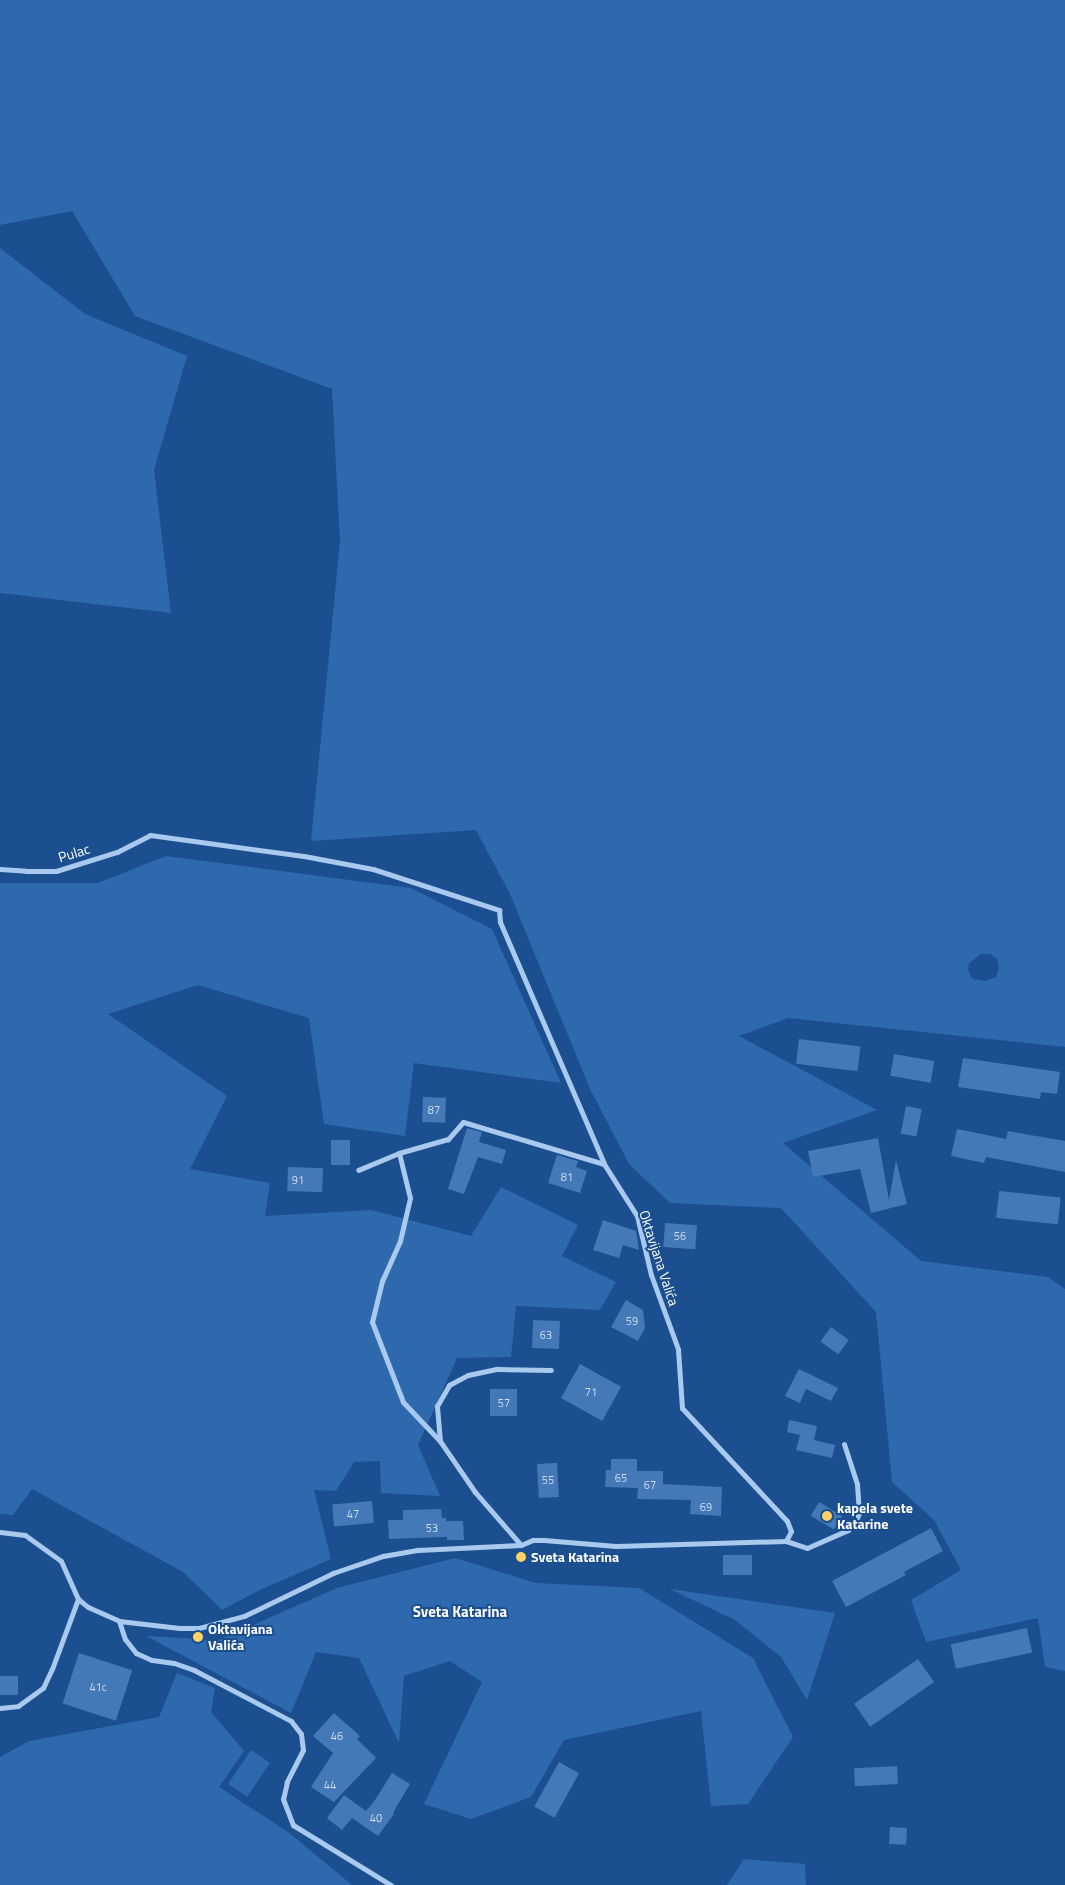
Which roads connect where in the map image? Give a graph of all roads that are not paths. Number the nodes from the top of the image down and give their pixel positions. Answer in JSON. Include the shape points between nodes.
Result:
{"nodes":[{"id":1,"x":150,"y":835,"type":"joint"},
{"id":2,"x":0,"y":869,"type":"edge"},
{"id":3,"x":399,"y":1153,"type":"junction"},
{"id":4,"x":604,"y":1164,"type":"junction"},
{"id":5,"x":358,"y":1170,"type":"dead end"},
{"id":6,"x":551,"y":1370,"type":"dead end"},
{"id":7,"x":440,"y":1440,"type":"junction"},
{"id":8,"x":844,"y":1444,"type":"dead end"},
{"id":9,"x":0,"y":1532,"type":"edge"},
{"id":10,"x":786,"y":1541,"type":"junction"},
{"id":11,"x":521,"y":1545,"type":"junction"},
{"id":12,"x":78,"y":1599,"type":"junction"},
{"id":13,"x":118,"y":1621,"type":"junction"},
{"id":14,"x":0,"y":1708,"type":"edge"},
{"id":15,"x":391,"y":1885,"type":"edge"}],
"edges":[{"from":1,"to":2,"type":"street","name":"Pulac","via":[[117,852],[56,871]]},
{"from":1,"to":4,"type":"street","name":"Oktavijana Valića","via":[[373,869],[499,910],[500,922]]},
{"from":3,"to":4,"type":"street","via":[[448,1139],[463,1122]]},
{"from":3,"to":5,"type":"street"},
{"from":3,"to":7,"type":"street","via":[[410,1198],[400,1241],[382,1281],[372,1322],[403,1402]]},
{"from":4,"to":10,"type":"street","name":"Oktavijana Valića","via":[[637,1216],[651,1274],[678,1349],[682,1408],[787,1521],[791,1531]]},
{"from":6,"to":7,"type":"street","via":[[497,1369],[468,1375],[449,1385],[437,1406]]},
{"from":7,"to":11,"type":"street","via":[[475,1492]]},
{"from":8,"to":10,"type":"street","via":[[857,1484],[859,1513],[855,1522],[848,1530],[807,1548]]},
{"from":9,"to":12,"type":"street","via":[[25,1535],[61,1560]]},
{"from":10,"to":11,"type":"street","via":[[616,1546],[533,1540]]},
{"from":11,"to":13,"type":"street","via":[[418,1550],[383,1556],[333,1573],[244,1616],[199,1628]]},
{"from":12,"to":13,"type":"street"},
{"from":12,"to":14,"type":"street","via":[[43,1688],[18,1706]]},
{"from":13,"to":15,"type":"street","via":[[125,1639],[136,1653],[194,1670],[291,1721],[301,1734],[303,1750],[287,1782],[283,1799],[293,1825]]}]}
